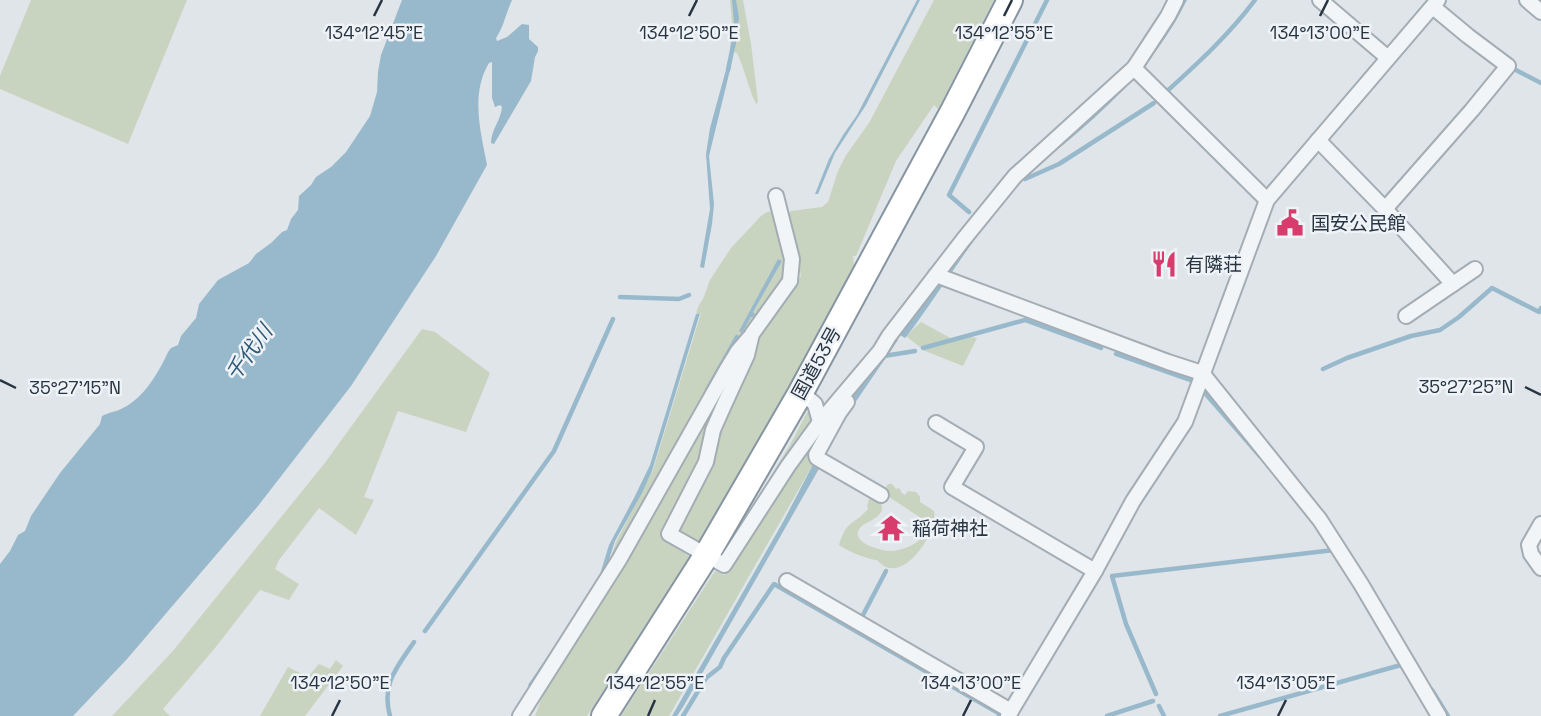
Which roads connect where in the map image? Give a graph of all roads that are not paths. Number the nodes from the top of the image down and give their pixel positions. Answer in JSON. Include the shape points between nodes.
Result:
{"nodes":[{"id":1,"x":1010,"y":0,"type":"edge"},
{"id":2,"x":1176,"y":0,"type":"edge"},
{"id":3,"x":1320,"y":0,"type":"edge"},
{"id":4,"x":1527,"y":0,"type":"edge"},
{"id":5,"x":1435,"y":3,"type":"edge"},
{"id":6,"x":1541,"y":12,"type":"edge"},
{"id":7,"x":1388,"y":58,"type":"junction"},
{"id":8,"x":1134,"y":68,"type":"junction"},
{"id":9,"x":1318,"y":140,"type":"junction"},
{"id":10,"x":776,"y":196,"type":"dead end"},
{"id":11,"x":1267,"y":200,"type":"junction"},
{"id":12,"x":1385,"y":209,"type":"junction"},
{"id":13,"x":1475,"y":269,"type":"dead end"},
{"id":14,"x":936,"y":275,"type":"junction"},
{"id":15,"x":1453,"y":284,"type":"junction"},
{"id":16,"x":1406,"y":316,"type":"dead end"},
{"id":17,"x":752,"y":334,"type":"junction"},
{"id":18,"x":871,"y":362,"type":"junction"},
{"id":19,"x":1202,"y":373,"type":"junction"},
{"id":20,"x":801,"y":392,"type":"junction"},
{"id":21,"x":820,"y":422,"type":"junction"},
{"id":22,"x":936,"y":423,"type":"dead end"},
{"id":23,"x":881,"y":495,"type":"dead end"},
{"id":24,"x":1541,"y":524,"type":"edge"},
{"id":25,"x":706,"y":556,"type":"junction"},
{"id":26,"x":1541,"y":568,"type":"edge"},
{"id":27,"x":1095,"y":570,"type":"junction"},
{"id":28,"x":787,"y":581,"type":"dead end"},
{"id":29,"x":1009,"y":713,"type":"edge"},
{"id":30,"x":520,"y":716,"type":"edge"},
{"id":31,"x":604,"y":716,"type":"edge"},
{"id":32,"x":1439,"y":716,"type":"edge"}],
"edges":[{"from":1,"to":20,"type":"highway","name":"国道53号"},
{"from":2,"to":8,"type":"street"},
{"from":3,"to":7,"type":"street"},
{"from":4,"to":6,"type":"street"},
{"from":5,"to":7,"type":"street"},
{"from":5,"to":12,"type":"street","via":[[1508,66]]},
{"from":7,"to":9,"type":"street"},
{"from":8,"to":11,"type":"street"},
{"from":8,"to":14,"type":"street","via":[[1015,176]]},
{"from":9,"to":11,"type":"street"},
{"from":9,"to":12,"type":"street"},
{"from":10,"to":17,"type":"street","via":[[792,259],[790,281]]},
{"from":11,"to":19,"type":"street"},
{"from":12,"to":15,"type":"street"},
{"from":13,"to":15,"type":"street"},
{"from":14,"to":18,"type":"street"},
{"from":14,"to":19,"type":"street"},
{"from":15,"to":16,"type":"street"},
{"from":17,"to":25,"type":"street","via":[[713,430],[706,462],[669,534]]},
{"from":17,"to":30,"type":"street","via":[[727,369],[619,561]]},
{"from":18,"to":21,"type":"street"},
{"from":18,"to":23,"type":"street","via":[[816,455]]},
{"from":19,"to":27,"type":"street","via":[[1185,422]]},
{"from":19,"to":32,"type":"street","via":[[1320,520]]},
{"from":20,"to":21,"type":"street","via":[[815,404]]},
{"from":20,"to":25,"type":"highway","name":"国道53号"},
{"from":21,"to":25,"type":"street","via":[[724,565]]},
{"from":22,"to":27,"type":"street","via":[[976,447],[952,487]]},
{"from":24,"to":26,"type":"street","via":[[1529,545]]},
{"from":25,"to":31,"type":"highway","name":"国道53号"},
{"from":27,"to":29,"type":"street"},
{"from":28,"to":29,"type":"street"}]}
